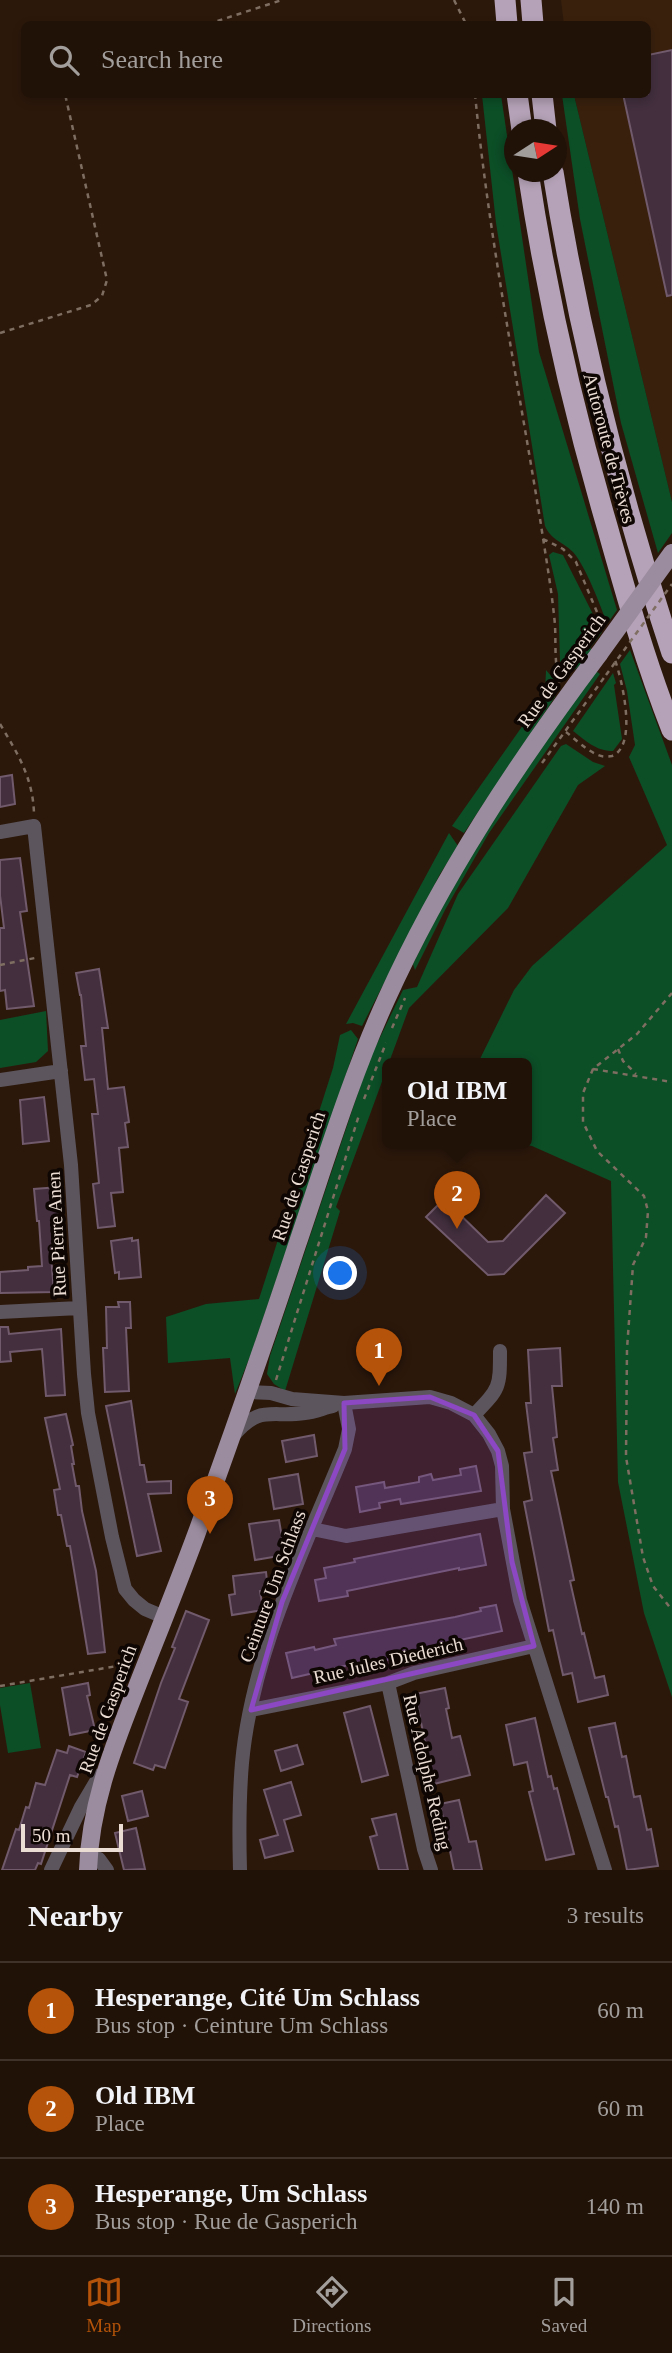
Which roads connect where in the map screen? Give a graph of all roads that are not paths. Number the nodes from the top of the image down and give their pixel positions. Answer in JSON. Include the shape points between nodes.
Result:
{"nodes":[{"id":1,"x":505,"y":0,"type":"edge"},
{"id":2,"x":531,"y":0,"type":"edge"},
{"id":3,"x":507,"y":21,"type":"edge"},
{"id":4,"x":533,"y":21,"type":"edge"},
{"id":5,"x":518,"y":98,"type":"edge"},
{"id":6,"x":542,"y":98,"type":"edge"},
{"id":7,"x":520,"y":119,"type":"edge"},
{"id":8,"x":545,"y":119,"type":"edge"},
{"id":9,"x":530,"y":182,"type":"edge"},
{"id":10,"x":555,"y":182,"type":"edge"},
{"id":11,"x":672,"y":553,"type":"edge"},
{"id":12,"x":672,"y":653,"type":"edge"},
{"id":13,"x":672,"y":730,"type":"edge"},
{"id":14,"x":0,"y":832,"type":"edge"},
{"id":15,"x":61,"y":1070,"type":"junction"},
{"id":16,"x":0,"y":1080,"type":"edge"},
{"id":17,"x":79,"y":1307,"type":"junction"},
{"id":18,"x":0,"y":1312,"type":"edge"},
{"id":19,"x":500,"y":1351,"type":"dead end"},
{"id":20,"x":259,"y":1358,"type":"junction"},
{"id":21,"x":273,"y":1389,"type":"junction"},
{"id":22,"x":248,"y":1392,"type":"junction"},
{"id":23,"x":344,"y":1403,"type":"junction"},
{"id":24,"x":264,"y":1413,"type":"junction"},
{"id":25,"x":474,"y":1415,"type":"junction"},
{"id":26,"x":231,"y":1439,"type":"junction"},
{"id":27,"x":503,"y":1509,"type":"junction"},
{"id":28,"x":312,"y":1529,"type":"junction"},
{"id":29,"x":164,"y":1617,"type":"junction"},
{"id":30,"x":534,"y":1646,"type":"junction"},
{"id":31,"x":388,"y":1683,"type":"junction"},
{"id":32,"x":251,"y":1710,"type":"junction"},
{"id":33,"x":106,"y":1766,"type":"junction"},
{"id":34,"x":88,"y":1864,"type":"edge"},
{"id":35,"x":51,"y":1870,"type":"edge"},
{"id":36,"x":107,"y":1870,"type":"edge"},
{"id":37,"x":240,"y":1870,"type":"edge"},
{"id":38,"x":431,"y":1870,"type":"edge"},
{"id":39,"x":605,"y":1870,"type":"edge"}],
"edges":[{"from":1,"to":3,"type":"highway"},
{"from":2,"to":4,"type":"highway"},
{"from":5,"to":7,"type":"highway"},
{"from":6,"to":8,"type":"highway"},
{"from":9,"to":13,"type":"highway","name":"Autoroute de Trèves","via":[[585,450]]},
{"from":10,"to":12,"type":"highway","name":"Autoroute de Trèves","via":[[610,443]]},
{"from":11,"to":20,"type":"main road","name":"Rue de Gasperich","bridge":true,"via":[[513,774],[437,896],[398,973],[344,1104]]},
{"from":14,"to":15,"type":"street","name":"Rue Pierre Anen","via":[[34,819]]},
{"from":15,"to":16,"type":"street"},
{"from":15,"to":17,"type":"street","name":"Rue Pierre Anen"},
{"from":17,"to":18,"type":"street"},
{"from":17,"to":29,"type":"street","name":"Rue Pierre Anen","via":[[88,1413],[125,1589],[145,1609]]},
{"from":19,"to":25,"type":"street","via":[[500,1384]]},
{"from":20,"to":21,"type":"street","via":[[263,1377]]},
{"from":20,"to":22,"type":"main road","name":"Rue de Gasperich"},
{"from":21,"to":22,"type":"street"},
{"from":21,"to":23,"type":"street","via":[[292,1399]]},
{"from":22,"to":24,"type":"street"},
{"from":22,"to":26,"type":"main road","name":"Rue de Gasperich"},
{"from":23,"to":24,"type":"street","via":[[305,1413]]},
{"from":23,"to":25,"type":"street","via":[[430,1398]]},
{"from":23,"to":28,"type":"street","name":"Ceinture Um Schlass","via":[[349,1429],[345,1448]]},
{"from":24,"to":26,"type":"street"},
{"from":25,"to":27,"type":"street","via":[[498,1451]]},
{"from":26,"to":29,"type":"main road","name":"Rue de Gasperich"},
{"from":27,"to":28,"type":"street","via":[[346,1536]]},
{"from":27,"to":30,"type":"street"},
{"from":28,"to":32,"type":"street","name":"Ceinture Um Schlass","via":[[282,1602]]},
{"from":29,"to":33,"type":"main road","name":"Rue de Gasperich"},
{"from":30,"to":31,"type":"street","name":"Rue Jules Diederich"},
{"from":30,"to":39,"type":"street"},
{"from":31,"to":32,"type":"street","name":"Rue Jules Diederich"},
{"from":31,"to":38,"type":"street","name":"Rue Adolphe Reding"},
{"from":32,"to":37,"type":"street","name":"Ceinture Um Schlass","via":[[242,1762]]},
{"from":33,"to":34,"type":"main road","name":"Rue de Gasperich","via":[[93,1816]]},
{"from":33,"to":35,"type":"street"},
{"from":34,"to":36,"type":"street","via":[[99,1859]]}]}
